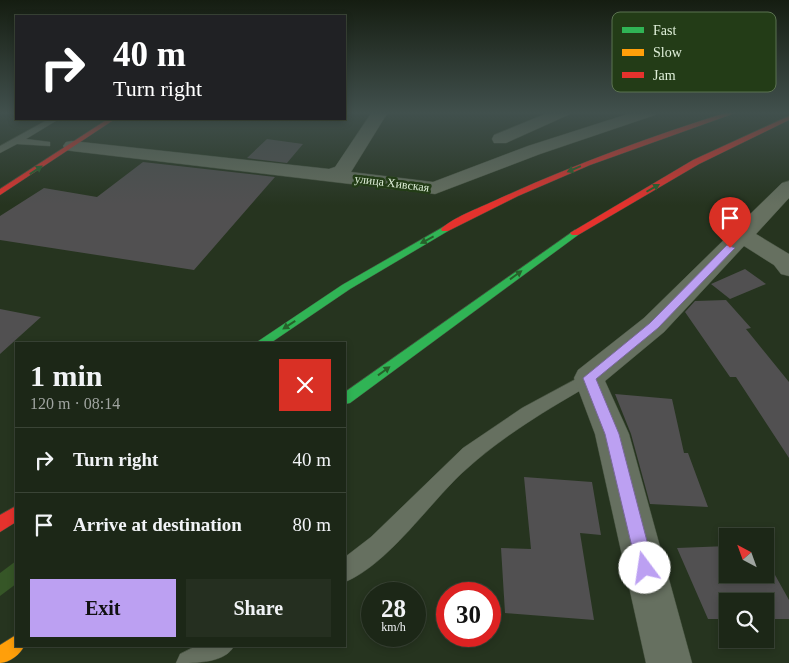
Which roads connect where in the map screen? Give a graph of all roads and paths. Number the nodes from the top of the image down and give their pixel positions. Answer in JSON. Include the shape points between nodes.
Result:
{"nodes":[{"id":1,"x":13,"y":143,"type":"edge"},
{"id":2,"x":48,"y":143,"type":"edge"},
{"id":3,"x":59,"y":143,"type":"edge"},
{"id":4,"x":77,"y":143,"type":"edge"},
{"id":5,"x":358,"y":143,"type":"edge"},
{"id":6,"x":556,"y":143,"type":"edge"},
{"id":7,"x":642,"y":143,"type":"edge"},
{"id":8,"x":736,"y":143,"type":"edge"},
{"id":9,"x":72,"y":146,"type":"junction"},
{"id":10,"x":0,"y":150,"type":"edge"},
{"id":11,"x":31,"y":154,"type":"dead end"},
{"id":12,"x":336,"y":173,"type":"junction"},
{"id":13,"x":789,"y":187,"type":"edge"},
{"id":14,"x":0,"y":193,"type":"edge"},
{"id":15,"x":743,"y":234,"type":"junction"},
{"id":16,"x":789,"y":269,"type":"edge"},
{"id":17,"x":263,"y":342,"type":"edge"},
{"id":18,"x":589,"y":378,"type":"junction"},
{"id":19,"x":346,"y":398,"type":"edge"},
{"id":20,"x":15,"y":514,"type":"edge"},
{"id":21,"x":0,"y":524,"type":"edge"},
{"id":22,"x":346,"y":570,"type":"edge"},
{"id":23,"x":15,"y":645,"type":"edge"},
{"id":24,"x":220,"y":647,"type":"edge"},
{"id":25,"x":0,"y":656,"type":"edge"},
{"id":26,"x":189,"y":663,"type":"edge"},
{"id":27,"x":669,"y":663,"type":"edge"}],
"edges":[{"from":1,"to":10,"type":"lane"},
{"from":2,"to":11,"type":"main road"},
{"from":3,"to":9,"type":"main road"},
{"from":4,"to":9,"type":"main road"},
{"from":5,"to":12,"type":"street"},
{"from":6,"to":12,"type":"street","name":"улица Хивская","via":[[435,188]]},
{"from":7,"to":17,"type":"main road","one_way":true,"via":[[495,204],[354,282]]},
{"from":19,"to":8,"type":"main road","one_way":true,"via":[[560,242],[696,162]]},
{"from":9,"to":12,"type":"street","name":"улица Хивская"},
{"from":14,"to":9,"type":"main road","one_way":true},
{"from":13,"to":15,"type":"street"},
{"from":15,"to":16,"type":"street","via":[[782,260]]},
{"from":15,"to":18,"type":"street","via":[[654,325]]},
{"from":18,"to":22,"type":"lane","via":[[523,416],[469,455],[401,524]]},
{"from":18,"to":27,"type":"street","via":[[612,434]]},
{"from":20,"to":21,"type":"main road"},
{"from":23,"to":25,"type":"main road"},
{"from":24,"to":26,"type":"lane"}]}
